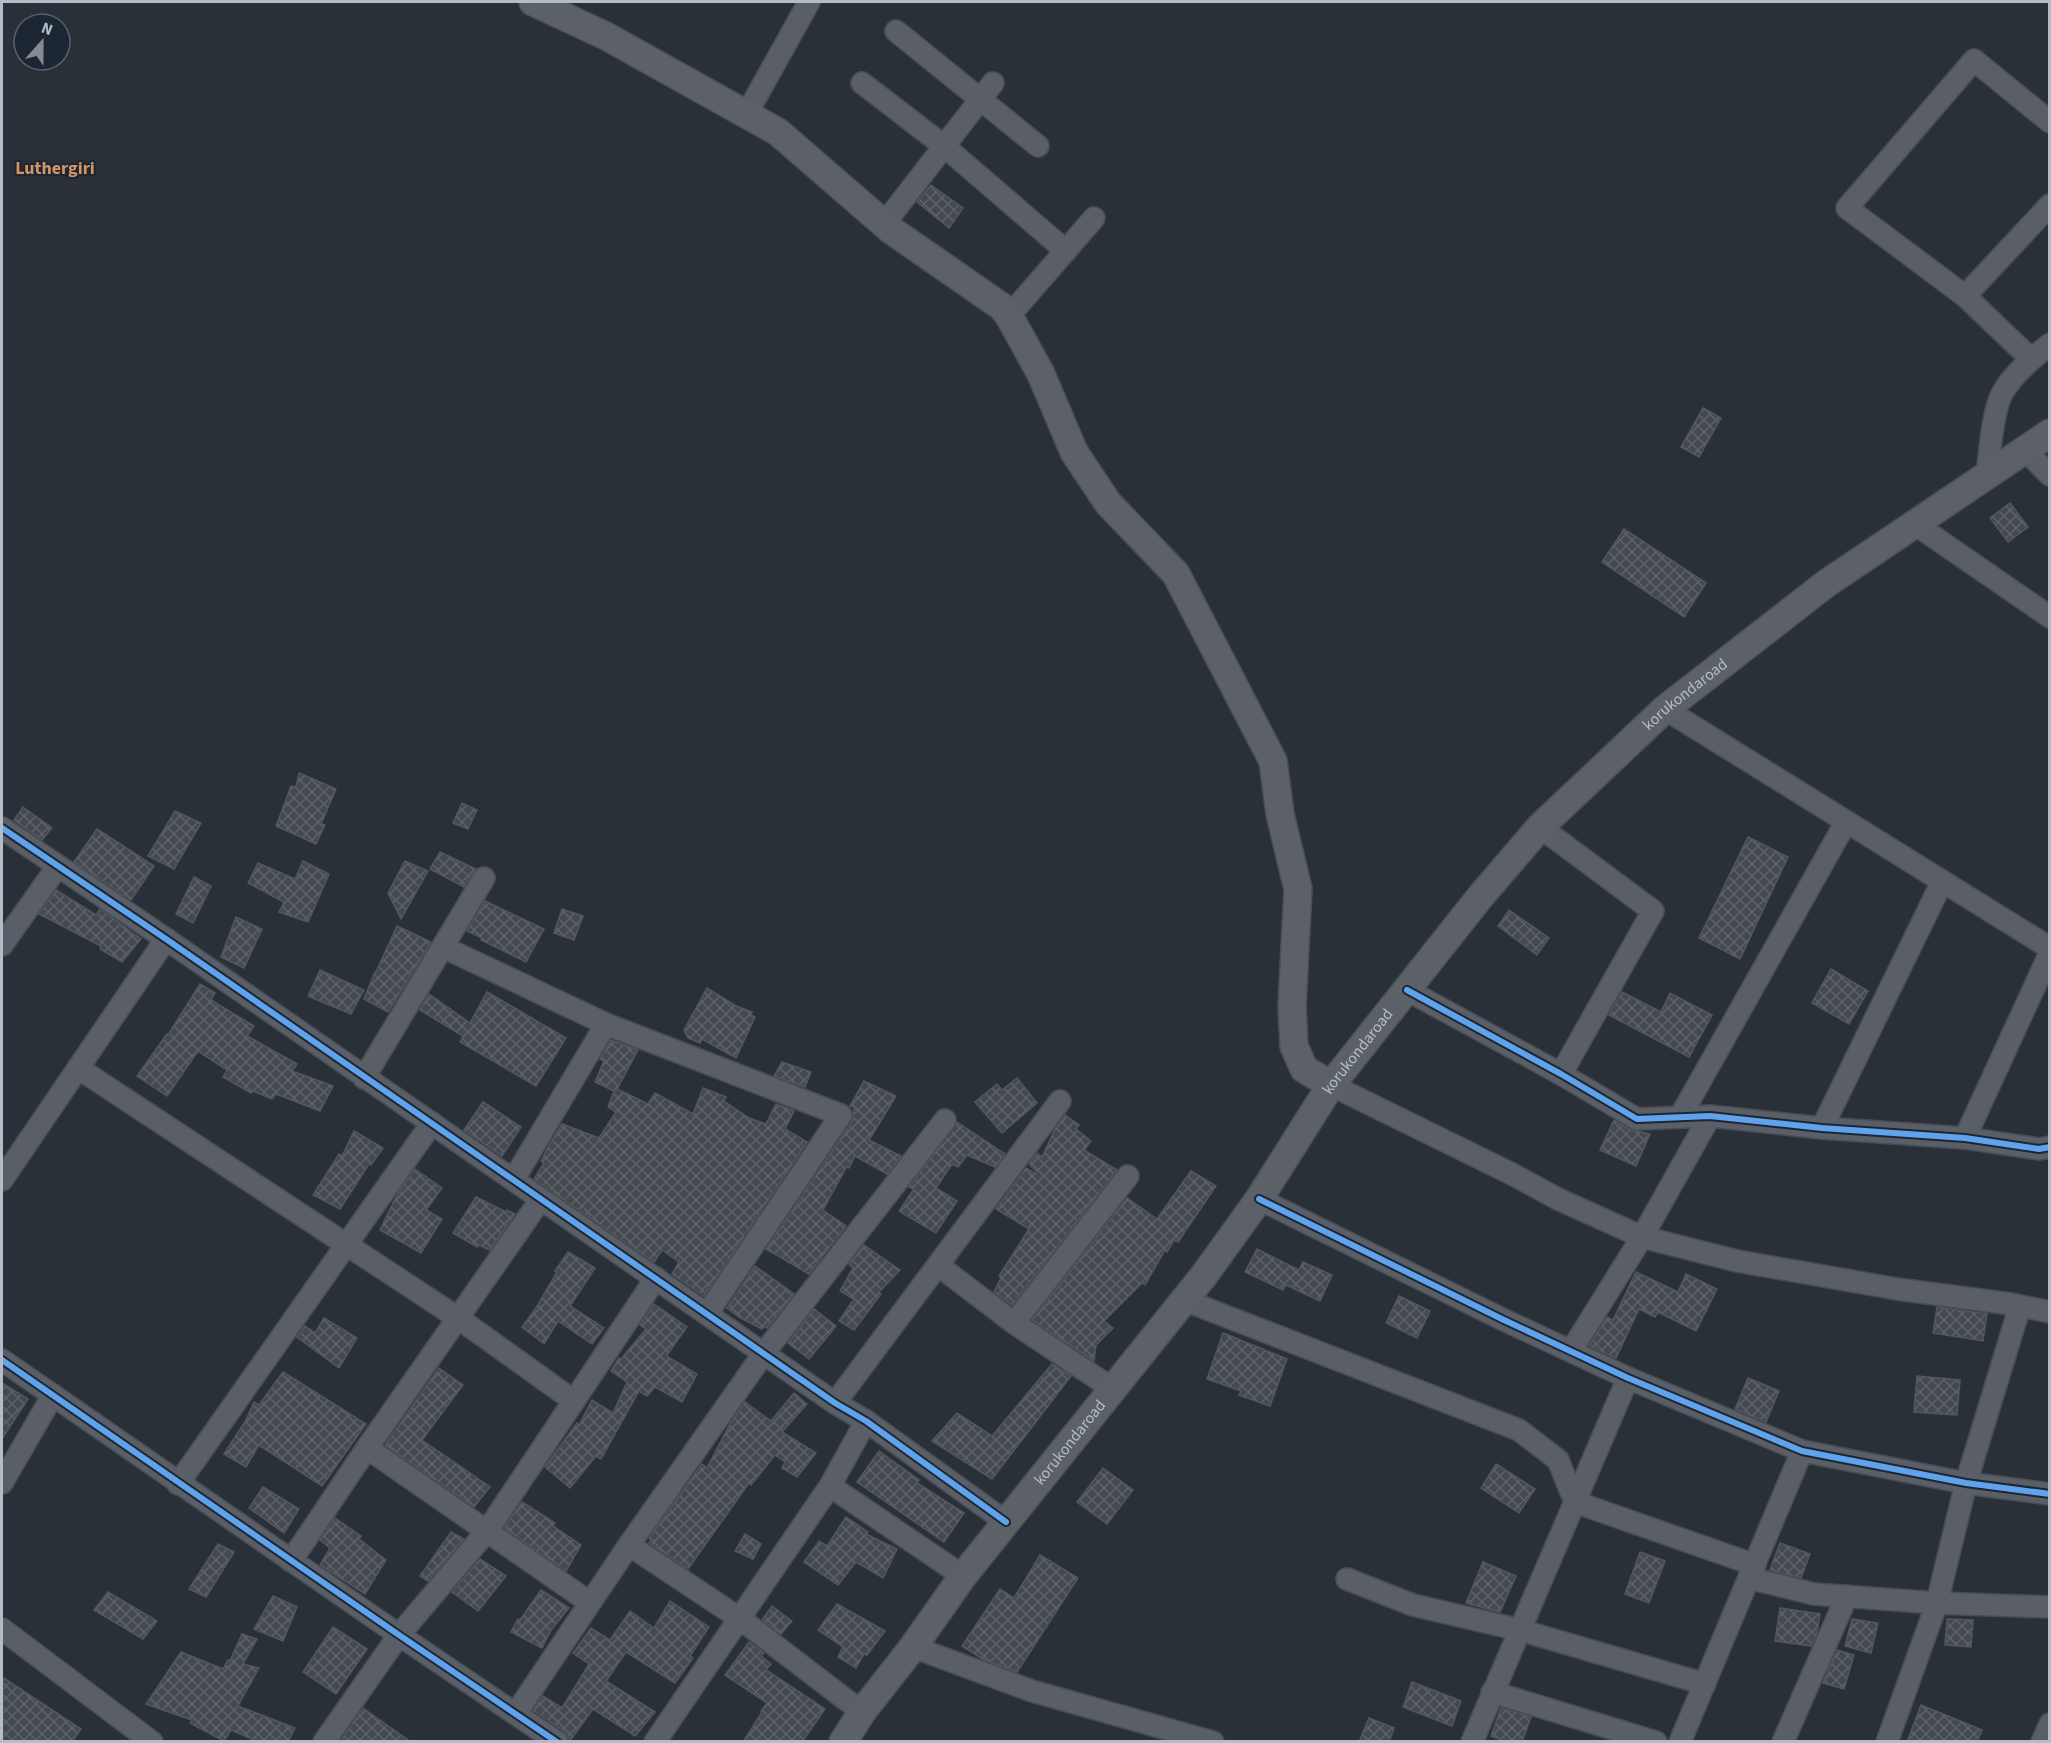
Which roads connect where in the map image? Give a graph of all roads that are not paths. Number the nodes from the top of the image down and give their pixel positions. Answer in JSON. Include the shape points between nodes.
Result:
{"nodes":[{"id":1,"x":533,"y":2,"type":"edge"},
{"id":2,"x":809,"y":2,"type":"edge"},
{"id":3,"x":896,"y":31,"type":"dead end"},
{"id":4,"x":862,"y":83,"type":"dead end"},
{"id":5,"x":987,"y":91,"type":"junction"},
{"id":6,"x":746,"y":115,"type":"junction"},
{"id":7,"x":2049,"y":122,"type":"edge"},
{"id":8,"x":1038,"y":146,"type":"dead end"},
{"id":9,"x":944,"y":147,"type":"junction"},
{"id":10,"x":2049,"y":205,"type":"edge"},
{"id":11,"x":1095,"y":218,"type":"dead end"},
{"id":12,"x":884,"y":224,"type":"junction"},
{"id":13,"x":1066,"y":251,"type":"junction"},
{"id":14,"x":1965,"y":296,"type":"junction"},
{"id":15,"x":1009,"y":316,"type":"junction"},
{"id":16,"x":2049,"y":344,"type":"edge"},
{"id":17,"x":2031,"y":359,"type":"junction"},
{"id":18,"x":2049,"y":433,"type":"edge"},
{"id":19,"x":2025,"y":450,"type":"junction"},
{"id":20,"x":2049,"y":475,"type":"edge"},
{"id":21,"x":1987,"y":476,"type":"junction"},
{"id":22,"x":1915,"y":524,"type":"junction"},
{"id":23,"x":2049,"y":617,"type":"edge"},
{"id":24,"x":1665,"y":710,"type":"junction"},
{"id":25,"x":1846,"y":822,"type":"junction"},
{"id":26,"x":1540,"y":827,"type":"junction"},
{"id":27,"x":2,"y":828,"type":"edge"},
{"id":28,"x":58,"y":866,"type":"junction"},
{"id":29,"x":484,"y":878,"type":"dead end"},
{"id":30,"x":1942,"y":882,"type":"junction"},
{"id":31,"x":166,"y":939,"type":"junction"},
{"id":32,"x":2,"y":945,"type":"edge"},
{"id":33,"x":443,"y":946,"type":"junction"},
{"id":34,"x":2049,"y":948,"type":"edge"},
{"id":35,"x":2049,"y":953,"type":"edge"},
{"id":36,"x":1407,"y":990,"type":"junction"},
{"id":37,"x":606,"y":1024,"type":"junction"},
{"id":38,"x":78,"y":1068,"type":"junction"},
{"id":39,"x":1561,"y":1074,"type":"junction"},
{"id":40,"x":364,"y":1078,"type":"junction"},
{"id":41,"x":1331,"y":1085,"type":"junction"},
{"id":42,"x":1060,"y":1101,"type":"dead end"},
{"id":43,"x":1710,"y":1116,"type":"junction"},
{"id":44,"x":1680,"y":1117,"type":"junction"},
{"id":45,"x":945,"y":1120,"type":"dead end"},
{"id":46,"x":432,"y":1123,"type":"junction"},
{"id":47,"x":1822,"y":1128,"type":"junction"},
{"id":48,"x":1965,"y":1138,"type":"junction"},
{"id":49,"x":2049,"y":1147,"type":"edge"},
{"id":50,"x":1128,"y":1176,"type":"dead end"},
{"id":51,"x":514,"y":1179,"type":"junction"},
{"id":52,"x":2,"y":1180,"type":"edge"},
{"id":53,"x":541,"y":1199,"type":"junction"},
{"id":54,"x":1259,"y":1199,"type":"junction"},
{"id":55,"x":1642,"y":1237,"type":"junction"},
{"id":56,"x":347,"y":1246,"type":"junction"},
{"id":57,"x":939,"y":1266,"type":"junction"},
{"id":58,"x":656,"y":1278,"type":"junction"},
{"id":59,"x":1184,"y":1300,"type":"junction"},
{"id":60,"x":2020,"y":1306,"type":"junction"},
{"id":61,"x":2049,"y":1312,"type":"edge"},
{"id":62,"x":707,"y":1314,"type":"junction"},
{"id":63,"x":458,"y":1318,"type":"junction"},
{"id":64,"x":1014,"y":1323,"type":"junction"},
{"id":65,"x":1571,"y":1351,"type":"junction"},
{"id":66,"x":764,"y":1353,"type":"junction"},
{"id":67,"x":2,"y":1360,"type":"edge"},
{"id":68,"x":1628,"y":1378,"type":"junction"},
{"id":69,"x":1113,"y":1389,"type":"junction"},
{"id":70,"x":53,"y":1395,"type":"junction"},
{"id":71,"x":574,"y":1401,"type":"junction"},
{"id":72,"x":835,"y":1403,"type":"junction"},
{"id":73,"x":866,"y":1421,"type":"junction"},
{"id":74,"x":367,"y":1448,"type":"junction"},
{"id":75,"x":1802,"y":1451,"type":"junction"},
{"id":76,"x":2,"y":1483,"type":"edge"},
{"id":77,"x":178,"y":1484,"type":"junction"},
{"id":78,"x":1966,"y":1484,"type":"junction"},
{"id":79,"x":830,"y":1486,"type":"junction"},
{"id":80,"x":2049,"y":1494,"type":"edge"},
{"id":81,"x":1575,"y":1502,"type":"junction"},
{"id":82,"x":1006,"y":1522,"type":"junction"},
{"id":83,"x":487,"y":1531,"type":"junction"},
{"id":84,"x":629,"y":1545,"type":"junction"},
{"id":85,"x":291,"y":1561,"type":"junction"},
{"id":86,"x":1752,"y":1572,"type":"junction"},
{"id":87,"x":963,"y":1576,"type":"junction"},
{"id":88,"x":1347,"y":1579,"type":"dead end"},
{"id":89,"x":1847,"y":1596,"type":"junction"},
{"id":90,"x":589,"y":1602,"type":"junction"},
{"id":91,"x":1937,"y":1603,"type":"junction"},
{"id":92,"x":2049,"y":1607,"type":"edge"},
{"id":93,"x":739,"y":1618,"type":"junction"},
{"id":94,"x":2,"y":1629,"type":"edge"},
{"id":95,"x":1520,"y":1630,"type":"junction"},
{"id":96,"x":399,"y":1635,"type":"junction"},
{"id":97,"x":913,"y":1647,"type":"junction"},
{"id":98,"x":1705,"y":1684,"type":"junction"},
{"id":99,"x":1492,"y":1692,"type":"junction"},
{"id":100,"x":862,"y":1712,"type":"junction"},
{"id":101,"x":516,"y":1713,"type":"junction"},
{"id":102,"x":2049,"y":1724,"type":"edge"},
{"id":103,"x":1163,"y":1736,"type":"edge"},
{"id":104,"x":152,"y":1742,"type":"edge"},
{"id":105,"x":324,"y":1742,"type":"edge"},
{"id":106,"x":557,"y":1742,"type":"edge"},
{"id":107,"x":655,"y":1742,"type":"edge"},
{"id":108,"x":843,"y":1742,"type":"edge"},
{"id":109,"x":1213,"y":1742,"type":"edge"},
{"id":110,"x":1472,"y":1742,"type":"edge"},
{"id":111,"x":1656,"y":1742,"type":"edge"},
{"id":112,"x":1680,"y":1742,"type":"edge"},
{"id":113,"x":1783,"y":1742,"type":"edge"},
{"id":114,"x":1887,"y":1742,"type":"edge"},
{"id":115,"x":2042,"y":1742,"type":"edge"}],
"edges":[{"from":1,"to":6,"type":"main road","via":[[606,36]]},
{"from":2,"to":6,"type":"street"},
{"from":3,"to":5,"type":"street"},
{"from":4,"to":9,"type":"street"},
{"from":5,"to":8,"type":"street"},
{"from":5,"to":9,"type":"street"},
{"from":6,"to":12,"type":"main road","via":[[778,132]]},
{"from":7,"to":14,"type":"street","via":[[1974,60],[1847,208]]},
{"from":9,"to":12,"type":"street"},
{"from":9,"to":13,"type":"street"},
{"from":10,"to":14,"type":"street"},
{"from":11,"to":13,"type":"street"},
{"from":12,"to":15,"type":"main road","via":[[1002,307]]},
{"from":13,"to":15,"type":"street"},
{"from":14,"to":17,"type":"street"},
{"from":15,"to":41,"type":"main road","via":[[1041,374],[1074,452],[1108,503],[1176,574],[1273,761],[1280,814],[1298,889],[1293,1046],[1304,1070]]},
{"from":16,"to":17,"type":"street"},
{"from":17,"to":21,"type":"street","via":[[2002,393],[1992,431]]},
{"from":18,"to":19,"type":"main road","name":"korukondaroad"},
{"from":19,"to":20,"type":"street"},
{"from":19,"to":21,"type":"main road","name":"korukondaroad"},
{"from":21,"to":22,"type":"main road","name":"korukondaroad"},
{"from":22,"to":23,"type":"street"},
{"from":22,"to":24,"type":"main road","name":"korukondaroad","via":[[1827,583]]},
{"from":24,"to":25,"type":"street"},
{"from":24,"to":26,"type":"main road","name":"korukondaroad"},
{"from":25,"to":30,"type":"street"},
{"from":25,"to":44,"type":"street"},
{"from":26,"to":36,"type":"main road","name":"korukondaroad"},
{"from":26,"to":39,"type":"street","via":[[1653,911]]},
{"from":27,"to":28,"type":"street"},
{"from":28,"to":31,"type":"street"},
{"from":28,"to":32,"type":"street"},
{"from":29,"to":33,"type":"street"},
{"from":30,"to":34,"type":"street"},
{"from":30,"to":47,"type":"street"},
{"from":31,"to":38,"type":"street"},
{"from":31,"to":40,"type":"street"},
{"from":33,"to":37,"type":"street"},
{"from":33,"to":40,"type":"street"},
{"from":35,"to":48,"type":"street"},
{"from":36,"to":39,"type":"street"},
{"from":36,"to":41,"type":"main road","name":"korukondaroad"},
{"from":37,"to":51,"type":"street"},
{"from":37,"to":62,"type":"street","via":[[841,1115]]},
{"from":38,"to":52,"type":"street"},
{"from":38,"to":56,"type":"street"},
{"from":39,"to":44,"type":"street","via":[[1637,1119]]},
{"from":40,"to":46,"type":"street"},
{"from":41,"to":54,"type":"main road","name":"korukondaroad"},
{"from":41,"to":55,"type":"street"},
{"from":42,"to":57,"type":"street"},
{"from":43,"to":44,"type":"street"},
{"from":43,"to":47,"type":"street"},
{"from":43,"to":55,"type":"street"},
{"from":45,"to":66,"type":"street"},
{"from":46,"to":51,"type":"street"},
{"from":46,"to":56,"type":"street"},
{"from":47,"to":48,"type":"street"},
{"from":48,"to":49,"type":"street","via":[[2039,1149]]},
{"from":50,"to":64,"type":"street"},
{"from":51,"to":53,"type":"street"},
{"from":53,"to":58,"type":"street"},
{"from":53,"to":63,"type":"street"},
{"from":54,"to":59,"type":"main road","name":"korukondaroad"},
{"from":54,"to":65,"type":"street"},
{"from":55,"to":60,"type":"street","via":[[1737,1261]]},
{"from":55,"to":65,"type":"street"},
{"from":56,"to":63,"type":"street"},
{"from":56,"to":77,"type":"street"},
{"from":57,"to":64,"type":"street"},
{"from":57,"to":72,"type":"street"},
{"from":58,"to":62,"type":"street"},
{"from":58,"to":71,"type":"street"},
{"from":59,"to":69,"type":"main road","name":"korukondaroad"},
{"from":59,"to":81,"type":"street","via":[[1519,1431],[1558,1460]]},
{"from":60,"to":61,"type":"street"},
{"from":60,"to":78,"type":"street"},
{"from":62,"to":66,"type":"street"},
{"from":63,"to":71,"type":"street"},
{"from":63,"to":74,"type":"street"},
{"from":64,"to":69,"type":"street"},
{"from":65,"to":68,"type":"street"},
{"from":66,"to":72,"type":"street"},
{"from":66,"to":84,"type":"street"},
{"from":67,"to":70,"type":"street"},
{"from":68,"to":75,"type":"street"},
{"from":68,"to":81,"type":"street"},
{"from":69,"to":82,"type":"main road","name":"korukondaroad"},
{"from":70,"to":76,"type":"street"},
{"from":70,"to":77,"type":"street"},
{"from":71,"to":83,"type":"street"},
{"from":72,"to":73,"type":"street"},
{"from":73,"to":79,"type":"street"},
{"from":73,"to":82,"type":"street"},
{"from":74,"to":83,"type":"street"},
{"from":74,"to":85,"type":"street"},
{"from":75,"to":78,"type":"street"},
{"from":75,"to":86,"type":"street"},
{"from":77,"to":85,"type":"street"},
{"from":78,"to":80,"type":"street"},
{"from":78,"to":91,"type":"street"},
{"from":79,"to":87,"type":"street"},
{"from":79,"to":93,"type":"street"},
{"from":81,"to":86,"type":"street"},
{"from":81,"to":95,"type":"street"},
{"from":82,"to":87,"type":"main road","name":"korukondaroad"},
{"from":83,"to":90,"type":"street"},
{"from":83,"to":96,"type":"street"},
{"from":84,"to":90,"type":"street"},
{"from":84,"to":93,"type":"street"},
{"from":85,"to":96,"type":"street"},
{"from":86,"to":89,"type":"street","via":[[1814,1594]]},
{"from":86,"to":98,"type":"street"},
{"from":87,"to":97,"type":"main road","name":"korukondaroad"},
{"from":88,"to":95,"type":"street","via":[[1413,1605]]},
{"from":89,"to":91,"type":"street"},
{"from":89,"to":113,"type":"street"},
{"from":90,"to":101,"type":"street"},
{"from":91,"to":92,"type":"street"},
{"from":91,"to":114,"type":"street"},
{"from":93,"to":100,"type":"street"},
{"from":93,"to":107,"type":"street"},
{"from":94,"to":104,"type":"street"},
{"from":95,"to":98,"type":"street"},
{"from":95,"to":99,"type":"street"},
{"from":96,"to":101,"type":"street"},
{"from":96,"to":105,"type":"street"},
{"from":97,"to":100,"type":"main road","name":"korukondaroad"},
{"from":97,"to":103,"type":"street"},
{"from":98,"to":112,"type":"street"},
{"from":99,"to":110,"type":"street"},
{"from":99,"to":111,"type":"street"},
{"from":100,"to":108,"type":"main road","name":"korukondaroad"},
{"from":101,"to":106,"type":"street"},
{"from":102,"to":115,"type":"street"},
{"from":103,"to":109,"type":"street"}]}
